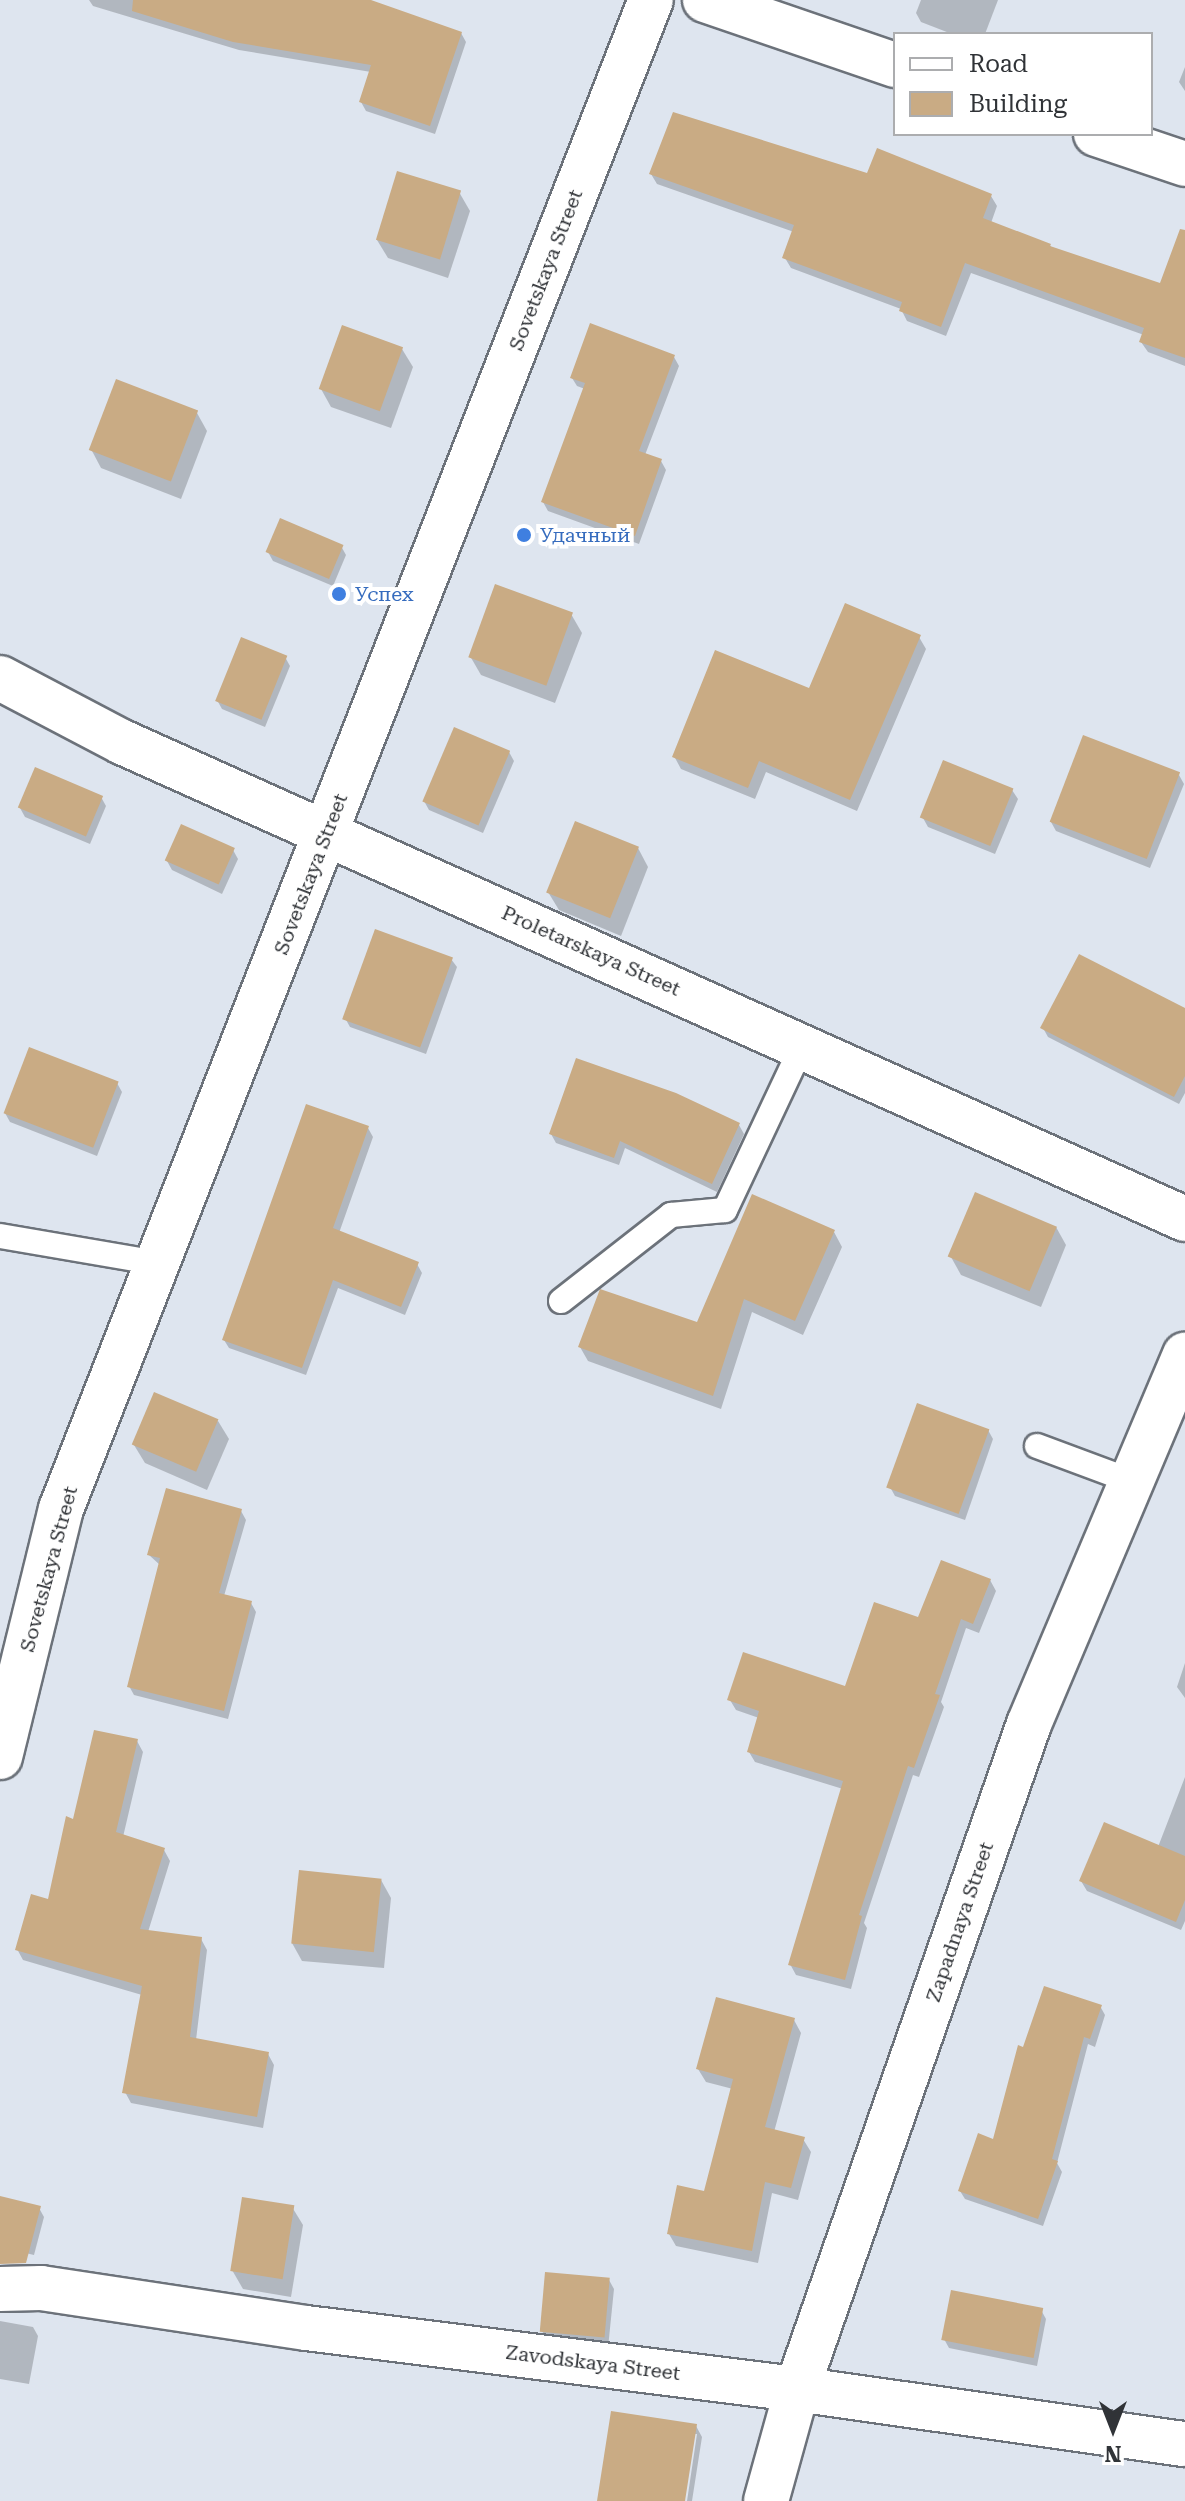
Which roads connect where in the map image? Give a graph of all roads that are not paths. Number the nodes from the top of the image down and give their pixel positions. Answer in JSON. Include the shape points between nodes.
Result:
{"nodes":[{"id":1,"x":651,"y":0,"type":"edge"},
{"id":2,"x":705,"y":0,"type":"edge"},
{"id":3,"x":893,"y":64,"type":"edge"},
{"id":4,"x":1102,"y":136,"type":"edge"},
{"id":5,"x":1185,"y":164,"type":"edge"},
{"id":6,"x":0,"y":678,"type":"edge"},
{"id":7,"x":327,"y":832,"type":"junction"},
{"id":8,"x":802,"y":1046,"type":"junction"},
{"id":9,"x":1185,"y":1219,"type":"edge"},
{"id":10,"x":0,"y":1236,"type":"edge"},
{"id":11,"x":158,"y":1263,"type":"junction"},
{"id":12,"x":561,"y":1301,"type":"dead end"},
{"id":13,"x":1185,"y":1355,"type":"edge"},
{"id":14,"x":1037,"y":1446,"type":"dead end"},
{"id":15,"x":1131,"y":1481,"type":"junction"},
{"id":16,"x":6,"y":1704,"type":"edge"},
{"id":17,"x":0,"y":1757,"type":"edge"},
{"id":18,"x":0,"y":2289,"type":"edge"},
{"id":19,"x":797,"y":2389,"type":"junction"},
{"id":20,"x":1185,"y":2444,"type":"edge"},
{"id":21,"x":766,"y":2501,"type":"edge"}],
"edges":[{"from":1,"to":7,"type":"street","name":"Sovetskaya Street"},
{"from":2,"to":3,"type":"street"},
{"from":4,"to":5,"type":"street"},
{"from":6,"to":7,"type":"street","name":"Proletarskaya Street","via":[[122,742]]},
{"from":7,"to":8,"type":"street","name":"Proletarskaya Street"},
{"from":7,"to":11,"type":"street","name":"Sovetskaya Street"},
{"from":8,"to":9,"type":"street","name":"Proletarskaya Street"},
{"from":8,"to":12,"type":"lane","via":[[725,1210],[671,1215]]},
{"from":10,"to":11,"type":"lane"},
{"from":11,"to":16,"type":"street","name":"Sovetskaya Street","via":[[61,1509]]},
{"from":13,"to":15,"type":"street","name":"Zapadnaya Street"},
{"from":14,"to":15,"type":"lane"},
{"from":15,"to":19,"type":"street","name":"Zapadnaya Street","via":[[1029,1724]]},
{"from":16,"to":17,"type":"street","name":"Sovetskaya Street"},
{"from":18,"to":19,"type":"street","name":"Zavodskaya Street","via":[[41,2288],[306,2328]]},
{"from":19,"to":20,"type":"street","name":"Zavodskaya Street"},
{"from":19,"to":21,"type":"street","name":"Zapadnaya Street"}]}
